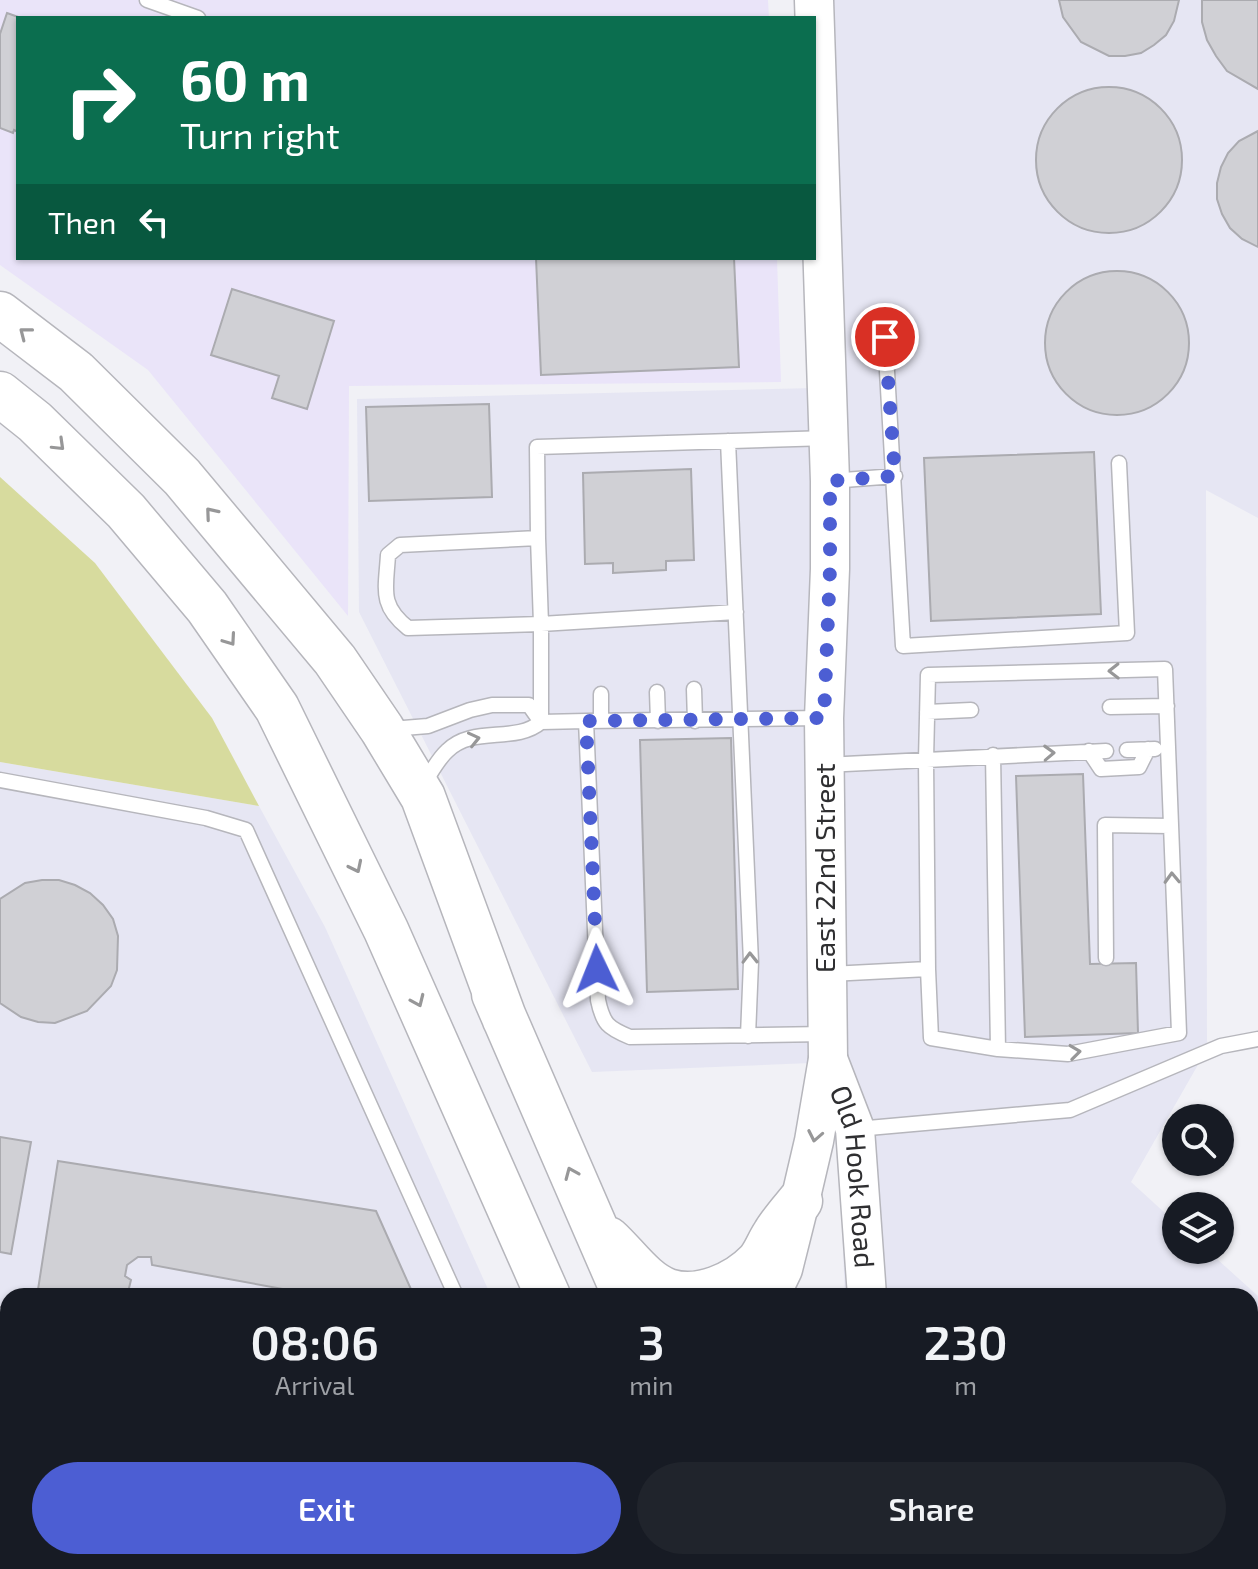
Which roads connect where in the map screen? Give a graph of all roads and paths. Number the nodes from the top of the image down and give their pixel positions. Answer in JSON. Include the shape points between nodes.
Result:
{"nodes":[{"id":1,"x":147,"y":0,"type":"edge"},
{"id":2,"x":192,"y":16,"type":"edge"},
{"id":3,"x":816,"y":126,"type":"edge"},
{"id":4,"x":0,"y":314,"type":"edge"},
{"id":5,"x":885,"y":337,"type":"dead end"},
{"id":6,"x":0,"y":394,"type":"edge"},
{"id":7,"x":829,"y":438,"type":"junction"},
{"id":8,"x":728,"y":441,"type":"junction"},
{"id":9,"x":1119,"y":463,"type":"dead end"},
{"id":10,"x":895,"y":476,"type":"junction"},
{"id":11,"x":830,"y":481,"type":"junction"},
{"id":12,"x":538,"y":538,"type":"junction"},
{"id":13,"x":261,"y":573,"type":"junction"},
{"id":14,"x":736,"y":612,"type":"junction"},
{"id":15,"x":692,"y":615,"type":"junction"},
{"id":16,"x":652,"y":617,"type":"junction"},
{"id":17,"x":541,"y":624,"type":"junction"},
{"id":18,"x":693,"y":632,"type":"dead end"},
{"id":19,"x":653,"y":634,"type":"dead end"},
{"id":20,"x":694,"y":689,"type":"dead end"},
{"id":21,"x":657,"y":692,"type":"dead end"},
{"id":22,"x":601,"y":694,"type":"dead end"},
{"id":23,"x":1167,"y":706,"type":"junction"},
{"id":24,"x":1110,"y":707,"type":"dead end"},
{"id":25,"x":971,"y":710,"type":"dead end"},
{"id":26,"x":927,"y":712,"type":"junction"},
{"id":27,"x":824,"y":718,"type":"junction"},
{"id":28,"x":594,"y":721,"type":"junction"},
{"id":29,"x":658,"y":721,"type":"junction"},
{"id":30,"x":695,"y":721,"type":"junction"},
{"id":31,"x":741,"y":721,"type":"junction"},
{"id":32,"x":541,"y":722,"type":"junction"},
{"id":33,"x":382,"y":729,"type":"junction"},
{"id":34,"x":1168,"y":748,"type":"junction"},
{"id":35,"x":1148,"y":749,"type":"junction"},
{"id":36,"x":1127,"y":750,"type":"dead end"},
{"id":37,"x":1089,"y":751,"type":"junction"},
{"id":38,"x":1106,"y":751,"type":"dead end"},
{"id":39,"x":993,"y":755,"type":"junction"},
{"id":40,"x":926,"y":760,"type":"junction"},
{"id":41,"x":824,"y":765,"type":"junction"},
{"id":42,"x":0,"y":780,"type":"edge"},
{"id":43,"x":419,"y":790,"type":"junction"},
{"id":44,"x":1170,"y":826,"type":"junction"},
{"id":45,"x":1106,"y":958,"type":"dead end"},
{"id":46,"x":928,"y":969,"type":"junction"},
{"id":47,"x":825,"y":974,"type":"junction"},
{"id":48,"x":505,"y":1020,"type":"junction"},
{"id":49,"x":748,"y":1036,"type":"junction"},
{"id":50,"x":1258,"y":1039,"type":"edge"},
{"id":51,"x":827,"y":1047,"type":"junction"},
{"id":52,"x":998,"y":1049,"type":"junction"},
{"id":53,"x":855,"y":1129,"type":"junction"},
{"id":54,"x":800,"y":1201,"type":"junction"},
{"id":55,"x":594,"y":1227,"type":"junction"},
{"id":56,"x":452,"y":1288,"type":"edge"},
{"id":57,"x":544,"y":1288,"type":"edge"},
{"id":58,"x":621,"y":1288,"type":"edge"},
{"id":59,"x":663,"y":1288,"type":"edge"},
{"id":60,"x":721,"y":1288,"type":"edge"},
{"id":61,"x":774,"y":1288,"type":"edge"},
{"id":62,"x":866,"y":1288,"type":"edge"}],
"edges":[{"from":1,"to":2,"type":"lane"},
{"from":3,"to":7,"type":"street","name":"East 22nd Street"},
{"from":13,"to":4,"type":"highway","one_way":true,"via":[[182,477],[76,372]]},
{"from":5,"to":10,"type":"lane"},
{"from":6,"to":57,"type":"highway","one_way":true,"via":[[126,511],[207,607],[277,708],[386,930]]},
{"from":7,"to":8,"type":"lane"},
{"from":7,"to":11,"type":"street","name":"East 22nd Street"},
{"from":8,"to":12,"type":"lane","via":[[537,447]]},
{"from":8,"to":14,"type":"lane"},
{"from":9,"to":10,"type":"lane","via":[[1127,633],[903,646]]},
{"from":10,"to":11,"type":"lane"},
{"from":11,"to":27,"type":"street","name":"East 22nd Street"},
{"from":12,"to":17,"type":"lane"},
{"from":12,"to":17,"type":"lane","via":[[400,545],[388,555],[386,598],[393,616],[408,628]]},
{"from":13,"to":33,"type":"highway","via":[[335,660]]},
{"from":13,"to":48,"type":"highway","via":[[332,678],[401,798]]},
{"from":14,"to":15,"type":"lane"},
{"from":14,"to":31,"type":"lane"},
{"from":15,"to":16,"type":"lane"},
{"from":15,"to":18,"type":"lane"},
{"from":16,"to":17,"type":"lane","via":[[601,627]]},
{"from":16,"to":19,"type":"lane"},
{"from":17,"to":32,"type":"lane"},
{"from":20,"to":30,"type":"lane"},
{"from":21,"to":29,"type":"lane"},
{"from":22,"to":28,"type":"lane"},
{"from":23,"to":24,"type":"lane"},
{"from":23,"to":26,"type":"lane","one_way":true,"via":[[1165,669],[928,675]]},
{"from":23,"to":34,"type":"lane"},
{"from":25,"to":26,"type":"lane"},
{"from":26,"to":40,"type":"lane"},
{"from":27,"to":31,"type":"lane"},
{"from":27,"to":41,"type":"street","name":"East 22nd Street"},
{"from":28,"to":29,"type":"lane"},
{"from":28,"to":32,"type":"lane"},
{"from":28,"to":49,"type":"lane","via":[[601,1016],[611,1030],[630,1037]]},
{"from":29,"to":30,"type":"lane"},
{"from":30,"to":31,"type":"lane"},
{"from":49,"to":31,"type":"lane","one_way":true,"via":[[751,962]]},
{"from":32,"to":33,"type":"lane","via":[[529,705],[492,705],[428,726]]},
{"from":43,"to":32,"type":"lane","one_way":true,"via":[[447,751],[462,740],[529,732]]},
{"from":33,"to":43,"type":"highway"},
{"from":34,"to":35,"type":"lane"},
{"from":34,"to":44,"type":"lane"},
{"from":35,"to":36,"type":"lane"},
{"from":35,"to":37,"type":"lane","via":[[1139,767],[1101,769]]},
{"from":37,"to":38,"type":"lane"},
{"from":39,"to":37,"type":"lane","one_way":true},
{"from":39,"to":40,"type":"lane"},
{"from":39,"to":52,"type":"lane"},
{"from":40,"to":41,"type":"lane"},
{"from":40,"to":46,"type":"lane"},
{"from":41,"to":47,"type":"street","name":"East 22nd Street"},
{"from":42,"to":56,"type":"lane","via":[[246,830]]},
{"from":43,"to":48,"type":"highway"},
{"from":44,"to":45,"type":"lane","via":[[1105,825]]},
{"from":52,"to":44,"type":"lane","one_way":true,"via":[[1068,1054],[1179,1033]]},
{"from":46,"to":47,"type":"lane"},
{"from":46,"to":52,"type":"lane","via":[[931,1038]]},
{"from":47,"to":51,"type":"street","name":"East 22nd Street"},
{"from":55,"to":48,"type":"highway","one_way":true},
{"from":49,"to":51,"type":"lane"},
{"from":50,"to":53,"type":"lane","via":[[1221,1046],[1070,1110]]},
{"from":51,"to":53,"type":"street","name":"Old Hook Road"},
{"from":51,"to":54,"type":"street","name":"East 22nd Street","one_way":true},
{"from":53,"to":62,"type":"street","name":"Old Hook Road"},
{"from":54,"to":60,"type":"highway","via":[[760,1260]]},
{"from":54,"to":61,"type":"street","name":"East 22nd Street"},
{"from":55,"to":58,"type":"highway"},
{"from":55,"to":59,"type":"highway"}]}
